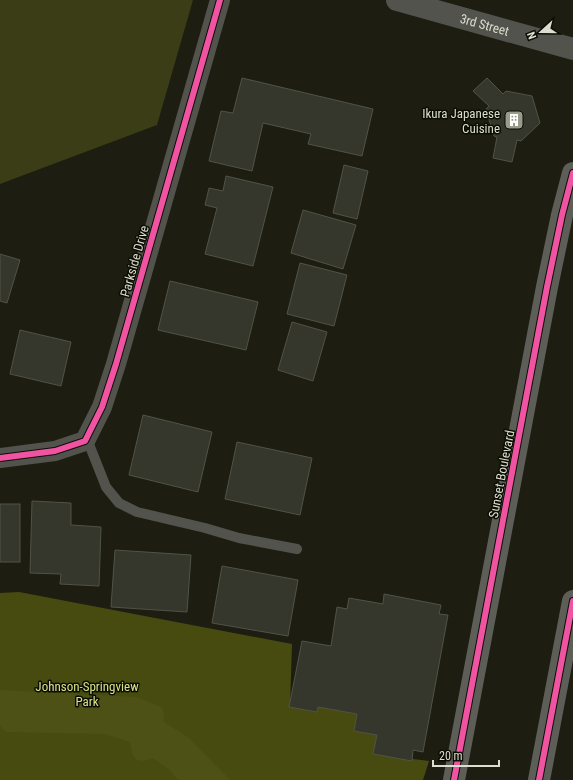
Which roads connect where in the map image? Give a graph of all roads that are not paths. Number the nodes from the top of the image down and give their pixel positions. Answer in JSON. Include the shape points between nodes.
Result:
{"nodes":[{"id":1,"x":220,"y":0,"type":"edge"},
{"id":2,"x":397,"y":0,"type":"edge"},
{"id":3,"x":573,"y":49,"type":"edge"},
{"id":4,"x":573,"y":173,"type":"edge"},
{"id":5,"x":86,"y":439,"type":"junction"},
{"id":6,"x":0,"y":458,"type":"edge"},
{"id":7,"x":297,"y":549,"type":"dead end"},
{"id":8,"x":573,"y":601,"type":"edge"},
{"id":9,"x":454,"y":780,"type":"edge"},
{"id":10,"x":539,"y":780,"type":"edge"}],
"edges":[{"from":1,"to":5,"type":"street","name":"Parkside Drive","via":[[116,364],[102,407]]},
{"from":2,"to":3,"type":"street","name":"3rd Street"},
{"from":4,"to":9,"type":"main road","name":"Sunset Boulevard","via":[[547,287]]},
{"from":5,"to":6,"type":"street","via":[[85,442],[54,451]]},
{"from":5,"to":7,"type":"lane","via":[[106,487],[119,503],[137,512],[239,538]]},
{"from":8,"to":10,"type":"main road"}]}
